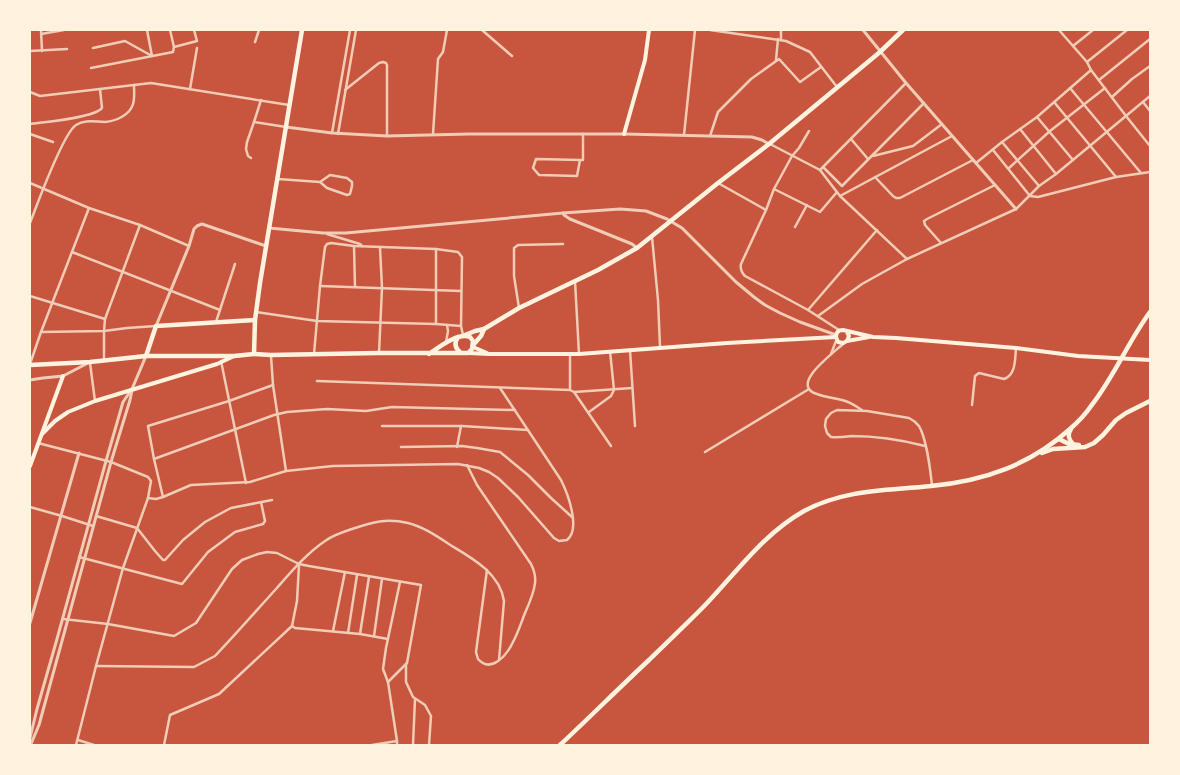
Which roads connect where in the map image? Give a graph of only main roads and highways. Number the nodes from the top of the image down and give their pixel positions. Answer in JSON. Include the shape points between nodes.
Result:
{"nodes":[{"id":1,"x":302,"y":30,"type":"edge"},
{"id":2,"x":649,"y":30,"type":"edge"},
{"id":3,"x":903,"y":30,"type":"edge"},
{"id":4,"x":624,"y":134,"type":"road end"},
{"id":5,"x":1150,"y":312,"type":"edge"},
{"id":6,"x":255,"y":320,"type":"junction"},
{"id":7,"x":484,"y":329,"type":"junction"},
{"id":8,"x":847,"y":332,"type":"junction"},
{"id":9,"x":462,"y":336,"type":"junction"},
{"id":10,"x":836,"y":337,"type":"junction"},
{"id":11,"x":873,"y":337,"type":"junction"},
{"id":12,"x":846,"y":342,"type":"junction"},
{"id":13,"x":473,"y":346,"type":"junction"},
{"id":14,"x":468,"y":352,"type":"junction"},
{"id":15,"x":461,"y":353,"type":"junction"},
{"id":16,"x":254,"y":354,"type":"junction"},
{"id":17,"x":429,"y":354,"type":"junction"},
{"id":18,"x":489,"y":354,"type":"junction"},
{"id":19,"x":146,"y":356,"type":"junction"},
{"id":20,"x":234,"y":356,"type":"junction"},
{"id":21,"x":1150,"y":360,"type":"edge"},
{"id":22,"x":30,"y":365,"type":"edge"},
{"id":23,"x":63,"y":376,"type":"road end"},
{"id":24,"x":1150,"y":401,"type":"edge"},
{"id":25,"x":1073,"y":426,"type":"junction"},
{"id":26,"x":42,"y":434,"type":"junction"},
{"id":27,"x":1103,"y":435,"type":"junction"},
{"id":28,"x":1059,"y":439,"type":"junction"},
{"id":29,"x":1074,"y":445,"type":"junction"},
{"id":30,"x":1065,"y":449,"type":"junction"},
{"id":31,"x":1038,"y":454,"type":"junction"},
{"id":32,"x":30,"y":466,"type":"edge"},
{"id":33,"x":560,"y":745,"type":"edge"}],
"edges":[{"from":1,"to":6,"type":"main road"},
{"from":2,"to":4,"type":"main road","via":[[645,60]]},
{"from":3,"to":7,"type":"main road","via":[[769,144],[637,248]]},
{"from":5,"to":25,"type":"main road","via":[[1090,408]]},
{"from":6,"to":16,"type":"main road"},
{"from":6,"to":19,"type":"main road","via":[[156,326]]},
{"from":7,"to":9,"type":"main road"},
{"from":7,"to":13,"type":"main road"},
{"from":8,"to":10,"type":"main road","via":[[839,330]]},
{"from":8,"to":11,"type":"main road"},
{"from":8,"to":12,"type":"main road"},
{"from":9,"to":13,"type":"main road","via":[[472,339]]},
{"from":9,"to":15,"type":"main road","via":[[456,340],[455,346]]},
{"from":9,"to":17,"type":"main road"},
{"from":10,"to":12,"type":"main road"},
{"from":10,"to":18,"type":"main road","via":[[579,354]]},
{"from":11,"to":12,"type":"main road"},
{"from":11,"to":21,"type":"main road"},
{"from":13,"to":14,"type":"main road"},
{"from":13,"to":18,"type":"main road"},
{"from":14,"to":15,"type":"main road"},
{"from":14,"to":18,"type":"main road"},
{"from":15,"to":17,"type":"main road"},
{"from":16,"to":17,"type":"main road"},
{"from":16,"to":20,"type":"main road"},
{"from":19,"to":20,"type":"main road"},
{"from":19,"to":22,"type":"main road"},
{"from":20,"to":26,"type":"main road","via":[[95,401],[68,412]]},
{"from":23,"to":26,"type":"main road"},
{"from":24,"to":27,"type":"main road","via":[[1116,420]]},
{"from":25,"to":28,"type":"main road"},
{"from":25,"to":29,"type":"main road","via":[[1069,436]]},
{"from":26,"to":32,"type":"main road"},
{"from":27,"to":29,"type":"main road"},
{"from":27,"to":30,"type":"main road","via":[[1084,447]]},
{"from":28,"to":29,"type":"main road"},
{"from":28,"to":30,"type":"main road","via":[[1060,446]]},
{"from":28,"to":31,"type":"main road"},
{"from":30,"to":31,"type":"main road"},
{"from":31,"to":33,"type":"main road","via":[[1013,467],[960,482],[845,496],[818,504],[790,520]]}]}
